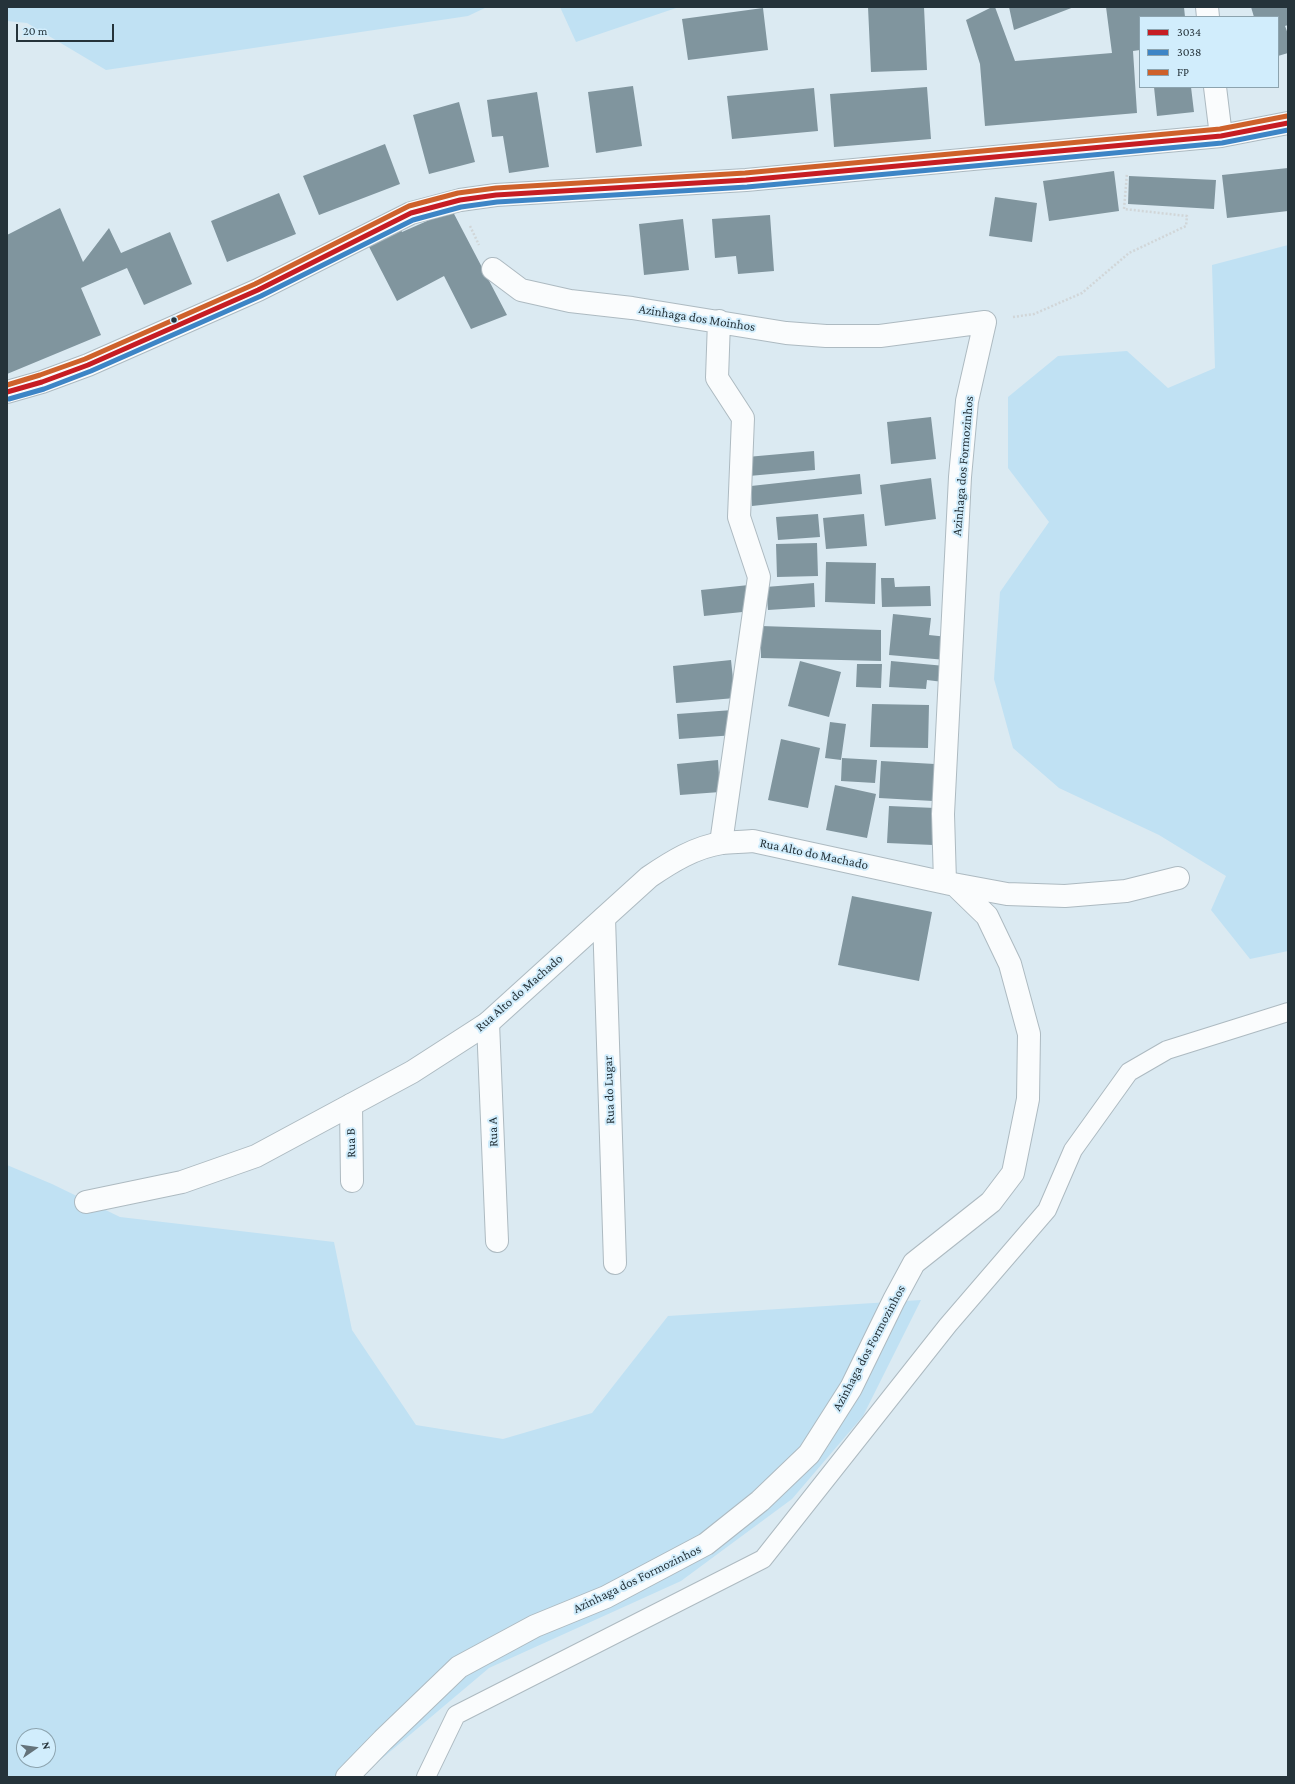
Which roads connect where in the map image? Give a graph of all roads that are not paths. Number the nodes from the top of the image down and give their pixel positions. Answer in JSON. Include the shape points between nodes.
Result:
{"nodes":[{"id":1,"x":1215,"y":88,"type":"edge"},
{"id":2,"x":1288,"y":123,"type":"edge"},
{"id":3,"x":1220,"y":136,"type":"junction"},
{"id":4,"x":493,"y":268,"type":"road end"},
{"id":5,"x":719,"y":321,"type":"junction"},
{"id":6,"x":985,"y":322,"type":"joint"},
{"id":7,"x":7,"y":392,"type":"edge"},
{"id":8,"x":721,"y":843,"type":"junction"},
{"id":9,"x":1178,"y":878,"type":"dead end"},
{"id":10,"x":947,"y":883,"type":"junction"},
{"id":11,"x":604,"y":918,"type":"junction"},
{"id":12,"x":1288,"y":1012,"type":"edge"},
{"id":13,"x":488,"y":1023,"type":"junction"},
{"id":14,"x":351,"y":1105,"type":"junction"},
{"id":15,"x":352,"y":1180,"type":"dead end"},
{"id":16,"x":86,"y":1202,"type":"dead end"},
{"id":17,"x":497,"y":1241,"type":"dead end"},
{"id":18,"x":615,"y":1263,"type":"dead end"},
{"id":19,"x":347,"y":1777,"type":"edge"},
{"id":20,"x":426,"y":1777,"type":"edge"}],
"edges":[{"from":1,"to":3,"type":"street"},
{"from":2,"to":3,"type":"street"},
{"from":3,"to":7,"type":"street","via":[[746,180],[496,195],[460,200],[411,213],[258,290],[88,366]]},
{"from":4,"to":5,"type":"street","name":"Azinhaga dos Moinhos","via":[[521,290],[570,301]]},
{"from":5,"to":6,"type":"street","name":"Azinhaga dos Moinhos","via":[[786,333],[826,336],[880,336]]},
{"from":5,"to":8,"type":"street","via":[[718,378],[744,418],[739,517],[759,577]]},
{"from":6,"to":10,"type":"street","name":"Azinhaga dos Formozinhos","via":[[967,401],[960,477],[943,814]]},
{"from":8,"to":10,"type":"street","name":"Rua Alto do Machado","via":[[753,841]]},
{"from":8,"to":11,"type":"street","name":"Rua Alto do Machado","via":[[671,862],[649,876]]},
{"from":9,"to":10,"type":"street","name":"Rua Alto do Machado","via":[[1126,891],[1065,896],[1007,894]]},
{"from":10,"to":19,"type":"street","name":"Azinhaga dos Formozinhos","via":[[955,885],[987,916],[1010,964],[1028,1034],[1028,1099],[1012,1173],[991,1202],[914,1263],[851,1388],[809,1454],[760,1501],[706,1544],[606,1597],[535,1626],[459,1668]]},
{"from":11,"to":13,"type":"street","name":"Rua Alto do Machado"},
{"from":11,"to":18,"type":"street","name":"Rua do Lugar"},
{"from":12,"to":20,"type":"lane","via":[[1168,1050],[1129,1072],[1073,1150],[1047,1210],[948,1325],[763,1558],[456,1715]]},
{"from":13,"to":14,"type":"street","name":"Rua Alto do Machado","via":[[412,1072]]},
{"from":13,"to":17,"type":"street","name":"Rua A"},
{"from":14,"to":15,"type":"street","name":"Rua B"},
{"from":14,"to":16,"type":"street","name":"Rua Alto do Machado","via":[[256,1156],[182,1182]]}]}
